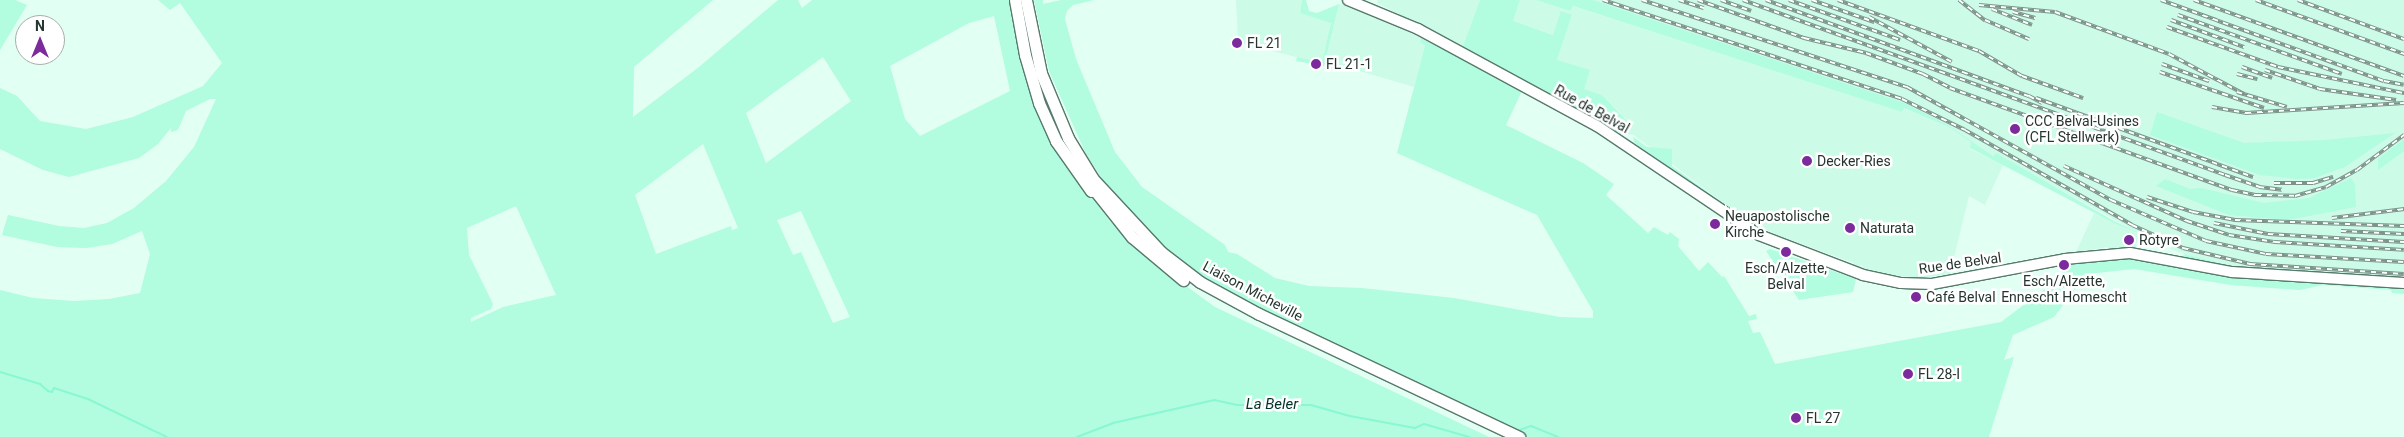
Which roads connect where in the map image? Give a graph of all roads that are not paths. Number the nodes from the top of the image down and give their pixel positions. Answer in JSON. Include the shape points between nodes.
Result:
{"nodes":[{"id":1,"x":1015,"y":0,"type":"edge"},
{"id":2,"x":1022,"y":0,"type":"edge"},
{"id":3,"x":1026,"y":0,"type":"edge"},
{"id":4,"x":1032,"y":0,"type":"edge"},
{"id":5,"x":1348,"y":0,"type":"edge"},
{"id":6,"x":1104,"y":199,"type":"junction"},
{"id":7,"x":2404,"y":283,"type":"edge"},
{"id":8,"x":1508,"y":435,"type":"edge"}],
"edges":[{"from":1,"to":6,"type":"highway","via":[[1029,70],[1045,117],[1068,161]]},
{"from":2,"to":6,"type":"highway","name":"Liaison Micheville","via":[[1032,55],[1046,102],[1062,140]]},
{"from":3,"to":6,"type":"highway","name":"Liaison Micheville","via":[[1036,55],[1058,117]]},
{"from":4,"to":6,"type":"highway","via":[[1038,38],[1054,90]]},
{"from":5,"to":7,"type":"main road","name":"Rue de Belval","via":[[1398,19],[1596,126],[1759,235],[1863,275],[1901,283],[1932,284],[2066,259],[2130,253],[2240,273]]},
{"from":6,"to":8,"type":"highway","name":"Liaison Micheville","via":[[1132,237],[1162,264],[1219,302]]}]}
